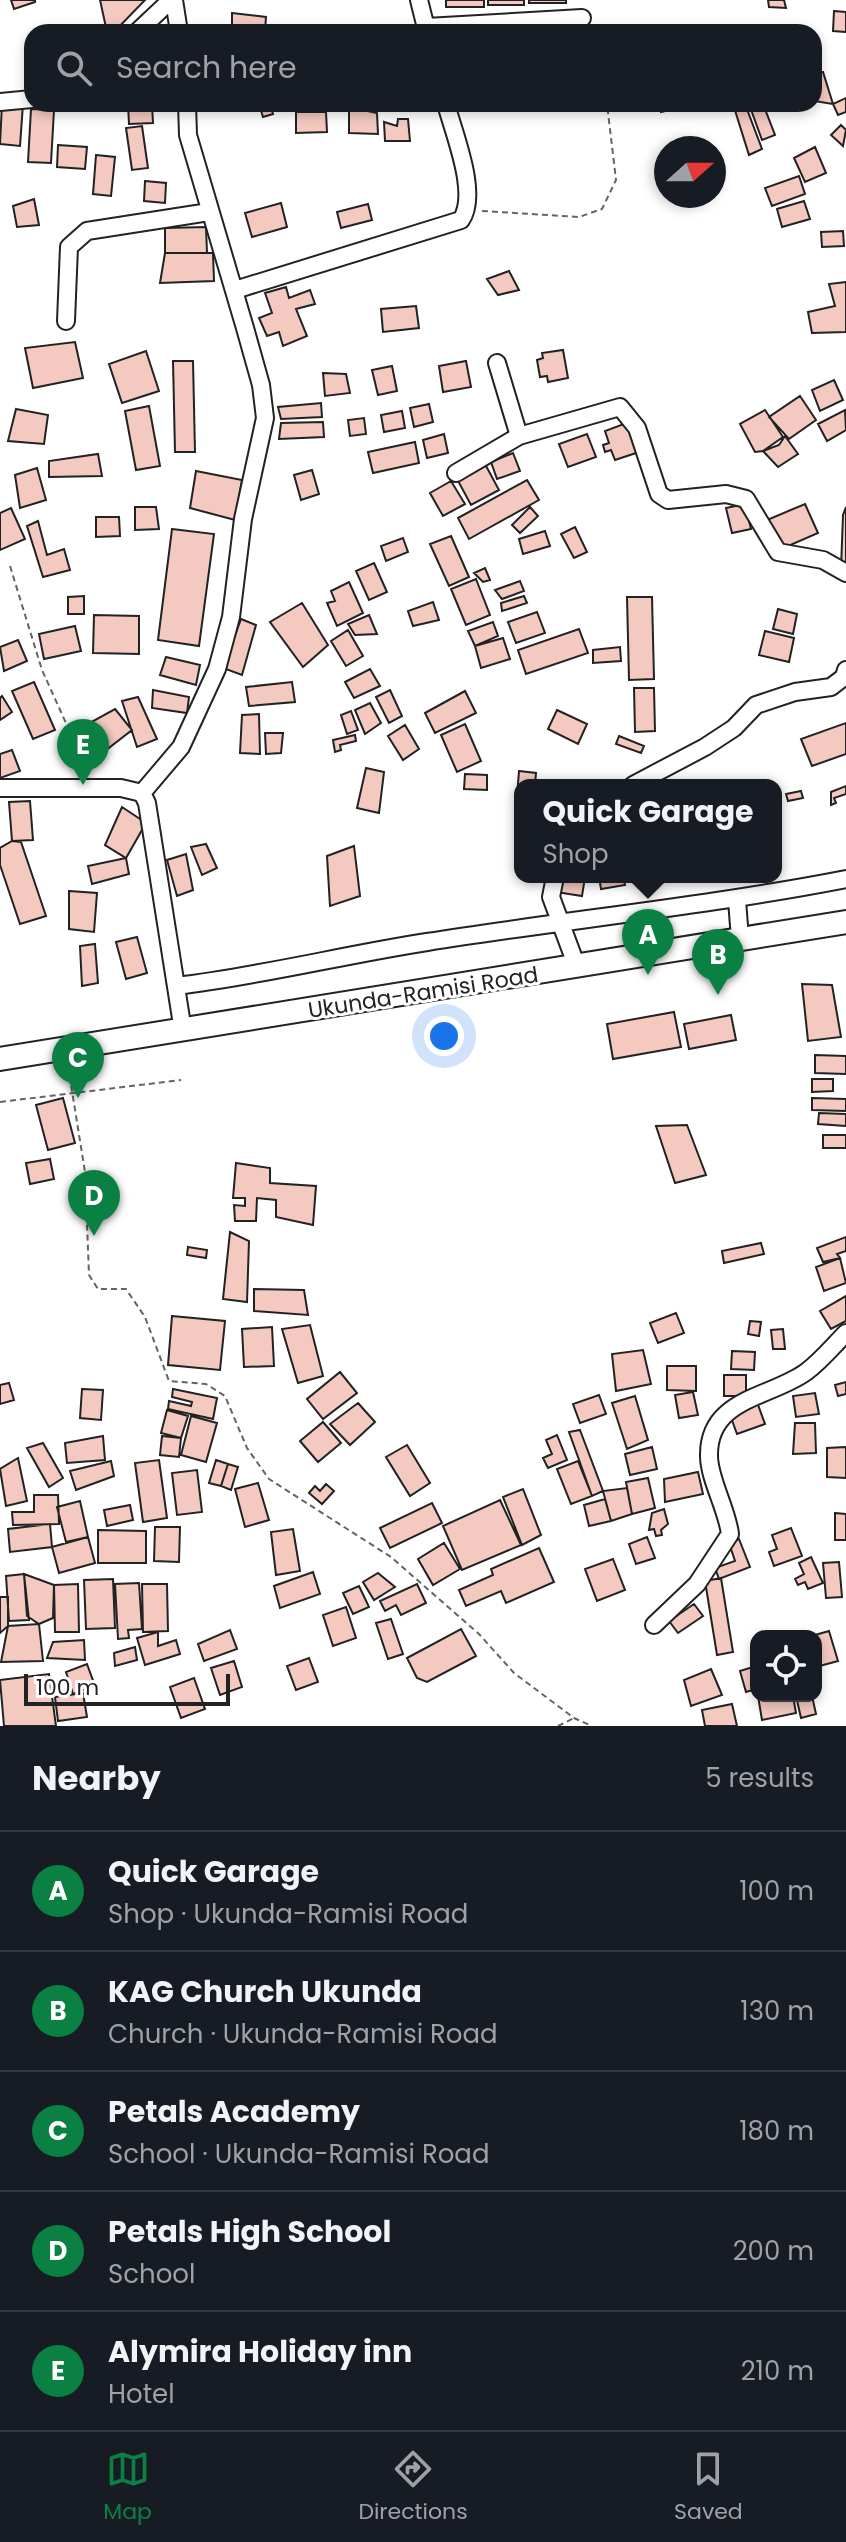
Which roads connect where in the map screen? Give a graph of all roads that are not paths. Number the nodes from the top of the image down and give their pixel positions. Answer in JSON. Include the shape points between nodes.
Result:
{"nodes":[{"id":1,"x":173,"y":0,"type":"edge"},
{"id":2,"x":419,"y":0,"type":"edge"},
{"id":3,"x":582,"y":18,"type":"dead end"},
{"id":4,"x":146,"y":24,"type":"edge"},
{"id":5,"x":178,"y":24,"type":"edge"},
{"id":6,"x":426,"y":24,"type":"edge"},
{"id":7,"x":497,"y":24,"type":"edge"},
{"id":8,"x":24,"y":100,"type":"edge"},
{"id":9,"x":0,"y":102,"type":"edge"},
{"id":10,"x":187,"y":112,"type":"edge"},
{"id":11,"x":448,"y":112,"type":"edge"},
{"id":12,"x":209,"y":212,"type":"junction"},
{"id":13,"x":235,"y":290,"type":"junction"},
{"id":14,"x":66,"y":321,"type":"dead end"},
{"id":15,"x":497,"y":363,"type":"dead end"},
{"id":16,"x":519,"y":436,"type":"junction"},
{"id":17,"x":456,"y":473,"type":"dead end"},
{"id":18,"x":846,"y":573,"type":"edge"},
{"id":19,"x":846,"y":670,"type":"edge"},
{"id":20,"x":840,"y":687,"type":"edge"},
{"id":21,"x":644,"y":779,"type":"edge"},
{"id":22,"x":0,"y":788,"type":"edge"},
{"id":23,"x":142,"y":793,"type":"junction"},
{"id":24,"x":846,"y":879,"type":"edge"},
{"id":25,"x":554,"y":883,"type":"edge"},
{"id":26,"x":737,"y":900,"type":"junction"},
{"id":27,"x":561,"y":921,"type":"junction"},
{"id":28,"x":846,"y":922,"type":"edge"},
{"id":29,"x":740,"y":939,"type":"junction"},
{"id":30,"x":577,"y":967,"type":"junction"},
{"id":31,"x":176,"y":986,"type":"junction"},
{"id":32,"x":183,"y":1031,"type":"junction"},
{"id":33,"x":0,"y":1059,"type":"edge"},
{"id":34,"x":846,"y":1333,"type":"edge"},
{"id":35,"x":654,"y":1625,"type":"dead end"}],
"edges":[{"from":1,"to":4,"type":"street"},
{"from":1,"to":5,"type":"street"},
{"from":2,"to":6,"type":"street"},
{"from":3,"to":7,"type":"street"},
{"from":8,"to":9,"type":"street"},
{"from":10,"to":12,"type":"street","via":[[188,135]]},
{"from":11,"to":13,"type":"street","via":[[468,188],[468,209],[461,220]]},
{"from":12,"to":13,"type":"street"},
{"from":12,"to":14,"type":"street","via":[[87,231],[69,247]]},
{"from":13,"to":23,"type":"street","via":[[265,418],[243,519],[231,617],[217,669],[181,747]]},
{"from":15,"to":16,"type":"street"},
{"from":16,"to":17,"type":"street"},
{"from":16,"to":18,"type":"street","via":[[620,407],[637,428],[659,494],[668,500],[726,494],[746,499],[778,552],[823,560]]},
{"from":19,"to":20,"type":"street"},
{"from":20,"to":21,"type":"street","via":[[756,705],[734,728]]},
{"from":22,"to":23,"type":"street","via":[[121,788]]},
{"from":23,"to":31,"type":"street"},
{"from":24,"to":26,"type":"street"},
{"from":25,"to":27,"type":"street","via":[[551,897]]},
{"from":26,"to":27,"type":"street"},
{"from":26,"to":29,"type":"street"},
{"from":27,"to":30,"type":"street"},
{"from":27,"to":31,"type":"street"},
{"from":28,"to":29,"type":"highway","name":"Ukunda-Ramisi Road"},
{"from":29,"to":30,"type":"highway","name":"Ukunda-Ramisi Road"},
{"from":30,"to":32,"type":"highway","name":"Ukunda-Ramisi Road"},
{"from":31,"to":32,"type":"street"},
{"from":32,"to":33,"type":"highway","name":"Ukunda-Ramisi Road"},
{"from":34,"to":35,"type":"street","via":[[804,1374],[729,1409],[718,1420],[709,1457],[730,1534],[697,1584]]}]}
